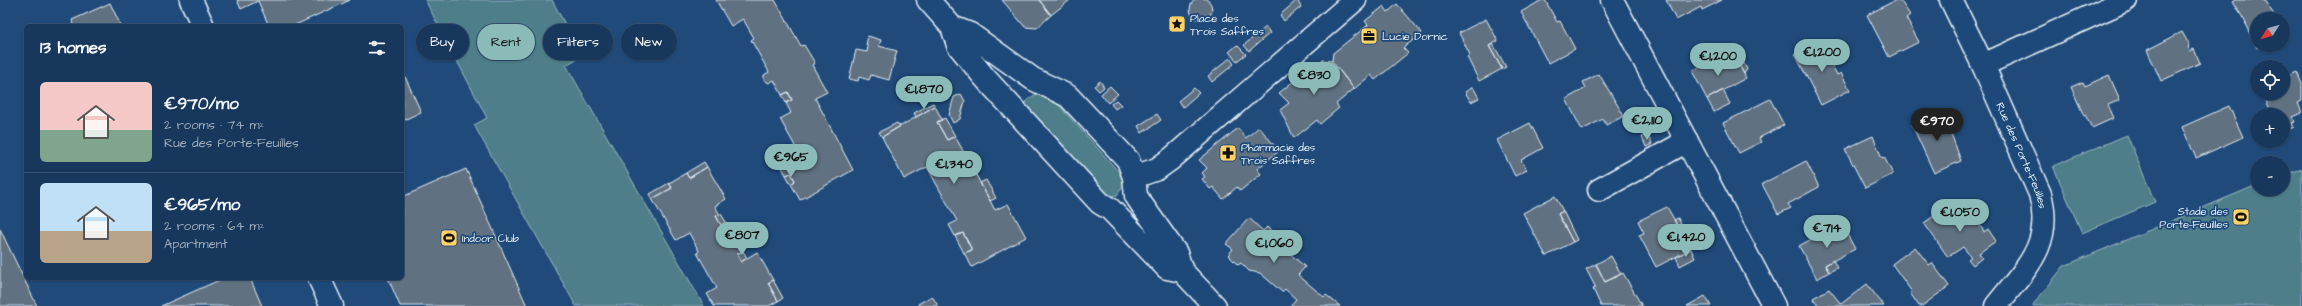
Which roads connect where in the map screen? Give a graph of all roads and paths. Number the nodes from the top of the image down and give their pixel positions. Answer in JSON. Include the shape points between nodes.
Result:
{"nodes":[{"id":1,"x":191,"y":0,"type":"edge"},
{"id":2,"x":928,"y":0,"type":"edge"},
{"id":3,"x":1355,"y":0,"type":"edge"},
{"id":4,"x":1612,"y":0,"type":"edge"},
{"id":5,"x":1951,"y":0,"type":"edge"},
{"id":6,"x":2126,"y":0,"type":"edge"},
{"id":7,"x":202,"y":24,"type":"edge"},
{"id":8,"x":952,"y":27,"type":"junction"},
{"id":9,"x":1983,"y":65,"type":"junction"},
{"id":10,"x":1036,"y":81,"type":"junction"},
{"id":11,"x":1014,"y":109,"type":"junction"},
{"id":12,"x":1688,"y":141,"type":"junction"},
{"id":13,"x":1135,"y":184,"type":"junction"},
{"id":14,"x":1599,"y":190,"type":"dead end"},
{"id":15,"x":1110,"y":209,"type":"junction"},
{"id":16,"x":1182,"y":271,"type":"junction"},
{"id":17,"x":320,"y":280,"type":"edge"},
{"id":18,"x":332,"y":306,"type":"edge"},
{"id":19,"x":1215,"y":306,"type":"edge"},
{"id":20,"x":1774,"y":306,"type":"edge"},
{"id":21,"x":1996,"y":306,"type":"edge"}],
"edges":[{"from":1,"to":7,"type":"street"},
{"from":2,"to":8,"type":"street"},
{"from":3,"to":13,"type":"street","via":[[1171,159]]},
{"from":4,"to":12,"type":"street"},
{"from":5,"to":9,"type":"street","name":"Rue des Porte-Feuilles"},
{"from":6,"to":9,"type":"street"},
{"from":8,"to":10,"type":"street","via":[[970,34]]},
{"from":8,"to":11,"type":"street","via":[[958,45]]},
{"from":9,"to":21,"type":"street","name":"Rue des Porte-Feuilles","via":[[2040,194],[2045,215],[2042,237],[2035,254]]},
{"from":10,"to":11,"type":"street","via":[[1022,92]]},
{"from":10,"to":13,"type":"street","via":[[1068,96],[1128,160]]},
{"from":11,"to":15,"type":"street","via":[[1100,203]]},
{"from":12,"to":14,"type":"street"},
{"from":12,"to":20,"type":"street"},
{"from":13,"to":15,"type":"street","via":[[1127,201]]},
{"from":13,"to":16,"type":"street","via":[[1142,205],[1176,254]]},
{"from":15,"to":16,"type":"street","via":[[1168,268]]},
{"from":16,"to":19,"type":"street"},
{"from":17,"to":18,"type":"street"}]}
